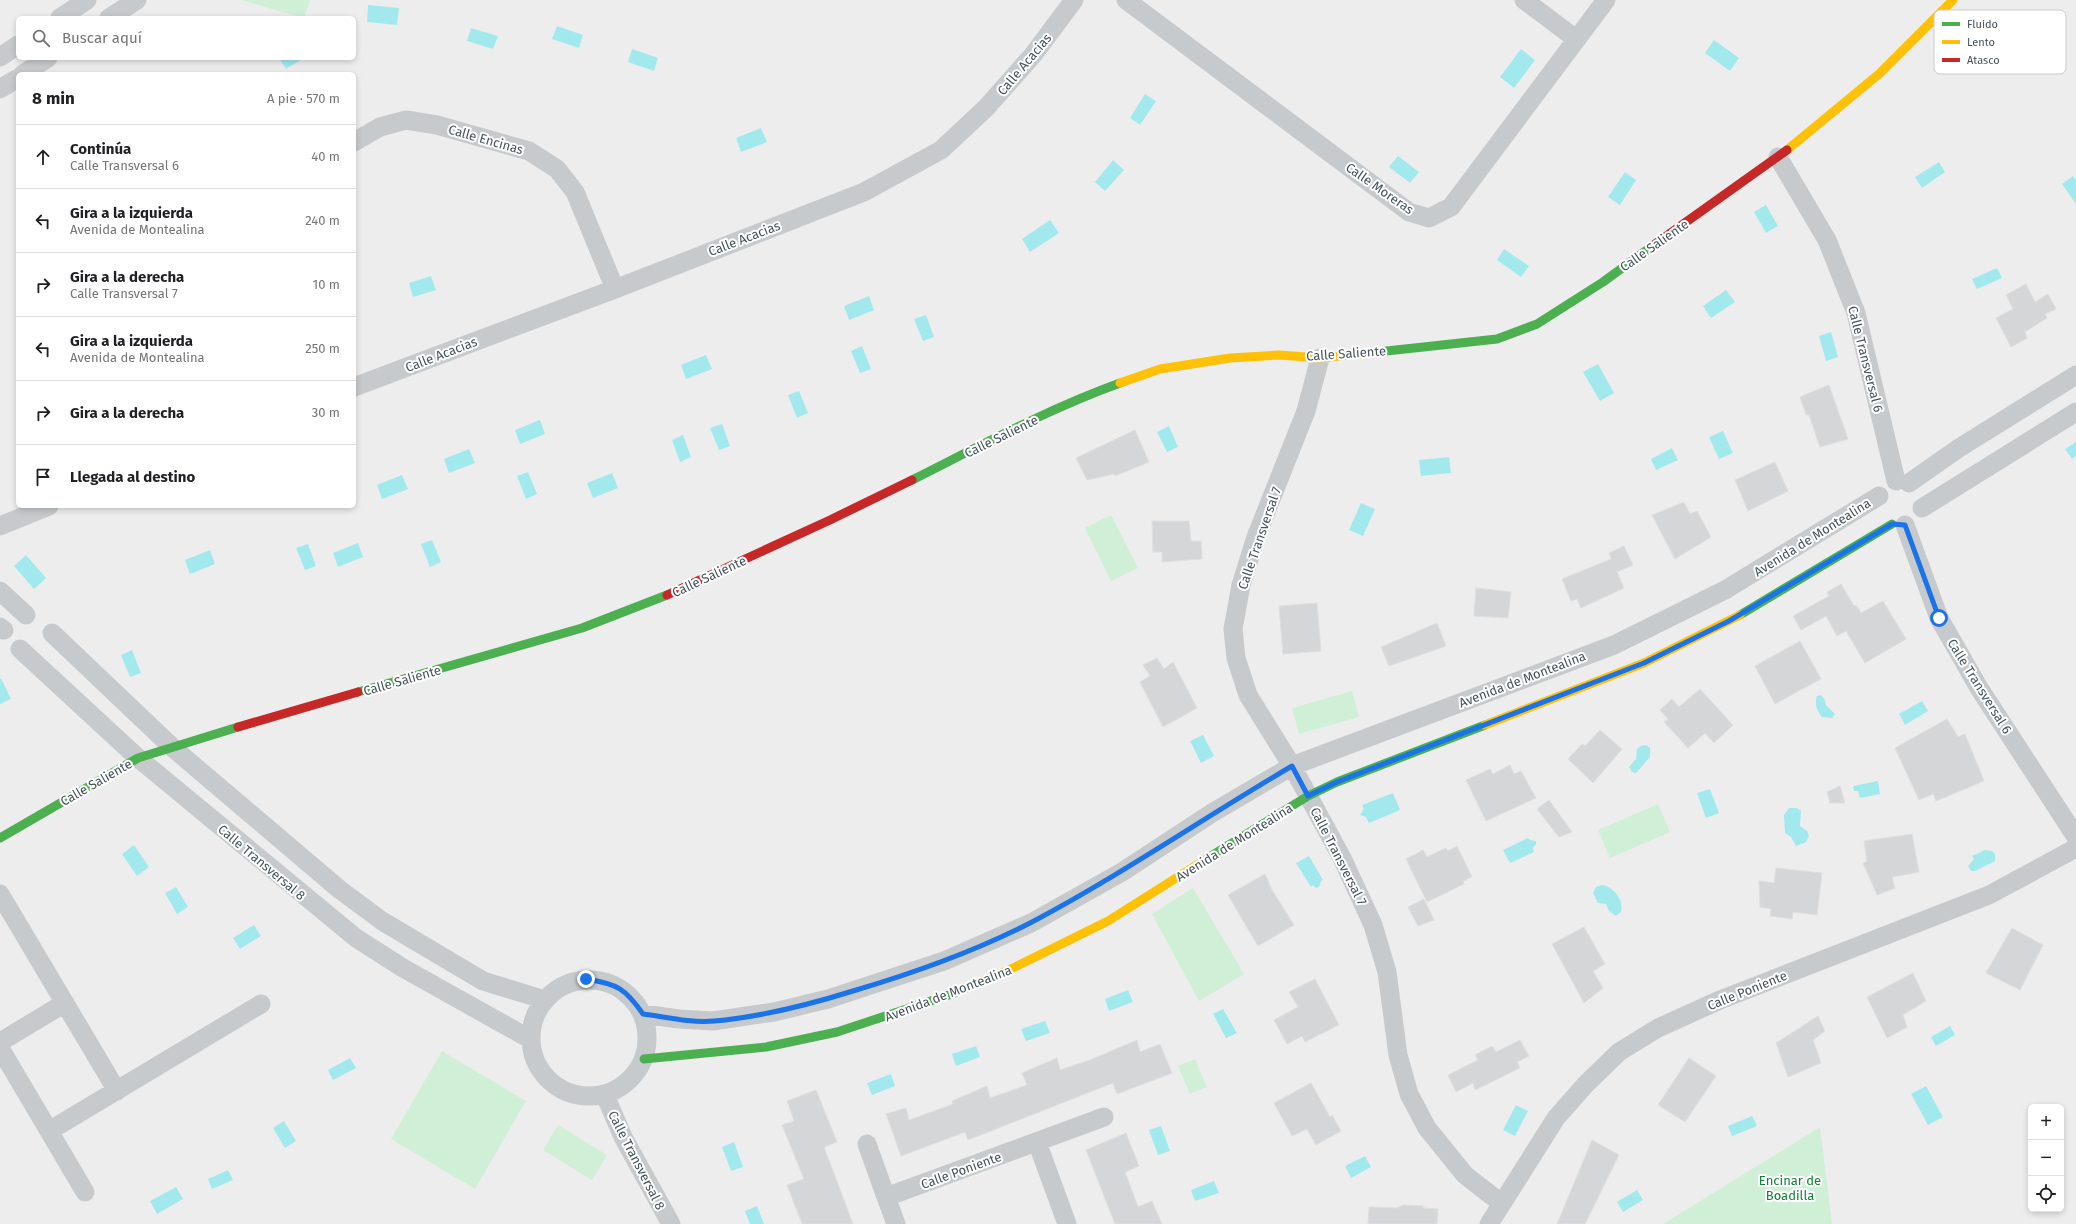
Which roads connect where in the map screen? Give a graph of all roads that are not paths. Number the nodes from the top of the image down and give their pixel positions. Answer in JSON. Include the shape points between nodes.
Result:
{"nodes":[{"id":1,"x":87,"y":0,"type":"edge"},
{"id":2,"x":137,"y":0,"type":"edge"},
{"id":3,"x":1074,"y":0,"type":"edge"},
{"id":4,"x":1126,"y":0,"type":"edge"},
{"id":5,"x":1524,"y":0,"type":"edge"},
{"id":6,"x":1606,"y":0,"type":"edge"},
{"id":7,"x":1953,"y":0,"type":"edge"},
{"id":8,"x":1943,"y":10,"type":"edge"},
{"id":9,"x":63,"y":16,"type":"edge"},
{"id":10,"x":112,"y":16,"type":"edge"},
{"id":11,"x":1934,"y":19,"type":"edge"},
{"id":12,"x":1576,"y":39,"type":"junction"},
{"id":13,"x":16,"y":46,"type":"edge"},
{"id":14,"x":0,"y":57,"type":"edge"},
{"id":15,"x":45,"y":60,"type":"edge"},
{"id":16,"x":26,"y":72,"type":"edge"},
{"id":17,"x":16,"y":79,"type":"edge"},
{"id":18,"x":0,"y":89,"type":"edge"},
{"id":19,"x":356,"y":141,"type":"edge"},
{"id":20,"x":1778,"y":157,"type":"junction"},
{"id":21,"x":615,"y":289,"type":"junction"},
{"id":22,"x":1320,"y":358,"type":"junction"},
{"id":23,"x":2076,"y":375,"type":"edge"},
{"id":24,"x":356,"y":386,"type":"edge"},
{"id":25,"x":2076,"y":412,"type":"edge"},
{"id":26,"x":1902,"y":482,"type":"junction"},
{"id":27,"x":1880,"y":496,"type":"junction"},
{"id":28,"x":44,"y":508,"type":"edge"},
{"id":29,"x":1922,"y":508,"type":"junction"},
{"id":30,"x":1899,"y":524,"type":"junction"},
{"id":31,"x":0,"y":526,"type":"edge"},
{"id":32,"x":0,"y":591,"type":"edge"},
{"id":33,"x":26,"y":616,"type":"dead end"},
{"id":34,"x":52,"y":633,"type":"dead end"},
{"id":35,"x":20,"y":649,"type":"dead end"},
{"id":36,"x":173,"y":748,"type":"junction"},
{"id":37,"x":138,"y":758,"type":"junction"},
{"id":38,"x":1292,"y":766,"type":"junction"},
{"id":39,"x":1308,"y":796,"type":"junction"},
{"id":40,"x":2076,"y":837,"type":"edge"},
{"id":41,"x":0,"y":838,"type":"edge"},
{"id":42,"x":2076,"y":848,"type":"edge"},
{"id":43,"x":0,"y":894,"type":"edge"},
{"id":44,"x":545,"y":1000,"type":"junction"},
{"id":45,"x":65,"y":1003,"type":"junction"},
{"id":46,"x":261,"y":1004,"type":"dead end"},
{"id":47,"x":643,"y":1014,"type":"junction"},
{"id":48,"x":530,"y":1039,"type":"junction"},
{"id":49,"x":0,"y":1042,"type":"edge"},
{"id":50,"x":0,"y":1048,"type":"edge"},
{"id":51,"x":644,"y":1059,"type":"junction"},
{"id":52,"x":117,"y":1091,"type":"junction"},
{"id":53,"x":605,"y":1095,"type":"junction"},
{"id":54,"x":1104,"y":1117,"type":"dead end"},
{"id":55,"x":49,"y":1131,"type":"junction"},
{"id":56,"x":1037,"y":1142,"type":"junction"},
{"id":57,"x":867,"y":1144,"type":"dead end"},
{"id":58,"x":85,"y":1192,"type":"dead end"},
{"id":59,"x":886,"y":1198,"type":"junction"},
{"id":60,"x":1501,"y":1203,"type":"junction"},
{"id":61,"x":671,"y":1224,"type":"edge"},
{"id":62,"x":896,"y":1224,"type":"edge"},
{"id":63,"x":1067,"y":1224,"type":"edge"},
{"id":64,"x":1489,"y":1224,"type":"edge"}],
"edges":[{"from":1,"to":9,"type":"street"},
{"from":2,"to":10,"type":"street"},
{"from":3,"to":21,"type":"street","name":"Calle Acacias","via":[[1033,55],[986,108],[941,150],[864,192]]},
{"from":4,"to":12,"type":"street","name":"Calle Moreras","via":[[1409,212],[1429,218],[1451,207]]},
{"from":5,"to":12,"type":"street"},
{"from":6,"to":12,"type":"street","name":"Calle Moreras"},
{"from":7,"to":8,"type":"street","name":"Calle Saliente"},
{"from":11,"to":20,"type":"street","name":"Calle Saliente","via":[[1879,74]]},
{"from":13,"to":14,"type":"street"},
{"from":15,"to":16,"type":"street"},
{"from":17,"to":18,"type":"street"},
{"from":19,"to":21,"type":"street","name":"Calle Encinas","via":[[380,127],[406,120],[438,125],[529,150],[557,169],[575,192]]},
{"from":20,"to":22,"type":"street","name":"Calle Saliente","via":[[1603,282],[1537,324],[1497,339]]},
{"from":20,"to":26,"type":"street","name":"Calle Transversal 6","via":[[1827,240],[1856,313]]},
{"from":21,"to":24,"type":"street","name":"Calle Acacias"},
{"from":22,"to":36,"type":"street","name":"Calle Saliente","via":[[1279,355],[1230,358],[1160,369],[1096,392],[830,520],[657,599],[582,628]]},
{"from":22,"to":38,"type":"street","name":"Calle Transversal 7","via":[[1306,411],[1256,538],[1241,585],[1233,629],[1236,658],[1248,695]]},
{"from":23,"to":26,"type":"street"},
{"from":25,"to":29,"type":"street"},
{"from":26,"to":27,"type":"street","via":[[1889,484]]},
{"from":26,"to":29,"type":"street","via":[[1920,493]]},
{"from":27,"to":30,"type":"street","via":[[1880,512],[1885,519]]},
{"from":27,"to":38,"type":"street","name":"Avenida de Montealina","via":[[1726,590],[1614,645]]},
{"from":28,"to":31,"type":"street"},
{"from":29,"to":30,"type":"street","via":[[1918,516]]},
{"from":30,"to":39,"type":"street","name":"Avenida de Montealina","via":[[1729,621],[1644,663],[1337,782]]},
{"from":30,"to":40,"type":"street","name":"Calle Transversal 6","via":[[1939,618],[1979,688]]},
{"from":32,"to":33,"type":"street"},
{"from":34,"to":36,"type":"street"},
{"from":35,"to":37,"type":"street","name":"Calle Transversal 8"},
{"from":36,"to":37,"type":"street","name":"Calle Saliente"},
{"from":36,"to":44,"type":"street","via":[[339,889],[382,921],[483,981]]},
{"from":37,"to":41,"type":"street","name":"Calle Saliente"},
{"from":37,"to":48,"type":"street","name":"Calle Transversal 8","via":[[356,938],[403,968]]},
{"from":38,"to":39,"type":"street","name":"Calle Transversal 7"},
{"from":38,"to":47,"type":"street","name":"Avenida de Montealina","via":[[1212,813],[1122,872],[1031,923],[944,961],[843,994],[774,1012],[713,1021]]},
{"from":39,"to":51,"type":"street","name":"Avenida de Montealina","via":[[1108,921],[1007,971],[949,995],[830,1034],[766,1047]]},
{"from":39,"to":60,"type":"street","name":"Calle Transversal 7","via":[[1342,858],[1373,924],[1387,972],[1398,1055],[1409,1094],[1427,1128],[1465,1175]]},
{"from":42,"to":60,"type":"street","name":"Calle Poniente","via":[[1989,895],[1720,1000],[1651,1032],[1619,1052],[1581,1089],[1556,1118]]},
{"from":43,"to":45,"type":"street"},
{"from":44,"to":47,"type":"street","via":[[563,985],[586,979],[609,983],[629,995]]},
{"from":44,"to":48,"type":"street","via":[[534,1018]]},
{"from":45,"to":49,"type":"street"},
{"from":45,"to":52,"type":"street"},
{"from":46,"to":52,"type":"street"},
{"from":47,"to":51,"type":"street","via":[[648,1044]]},
{"from":48,"to":53,"type":"street","via":[[536,1065],[554,1086],[578,1096]]},
{"from":50,"to":55,"type":"street"},
{"from":51,"to":53,"type":"street","via":[[635,1075],[622,1088]]},
{"from":52,"to":55,"type":"street"},
{"from":53,"to":61,"type":"street","name":"Calle Transversal 8","via":[[623,1137]]},
{"from":54,"to":56,"type":"street","name":"Calle Poniente"},
{"from":55,"to":58,"type":"street"},
{"from":56,"to":59,"type":"street","name":"Calle Poniente"},
{"from":56,"to":63,"type":"street"},
{"from":57,"to":59,"type":"street"},
{"from":59,"to":62,"type":"street"},
{"from":60,"to":64,"type":"street","name":"Calle Poniente"}]}
